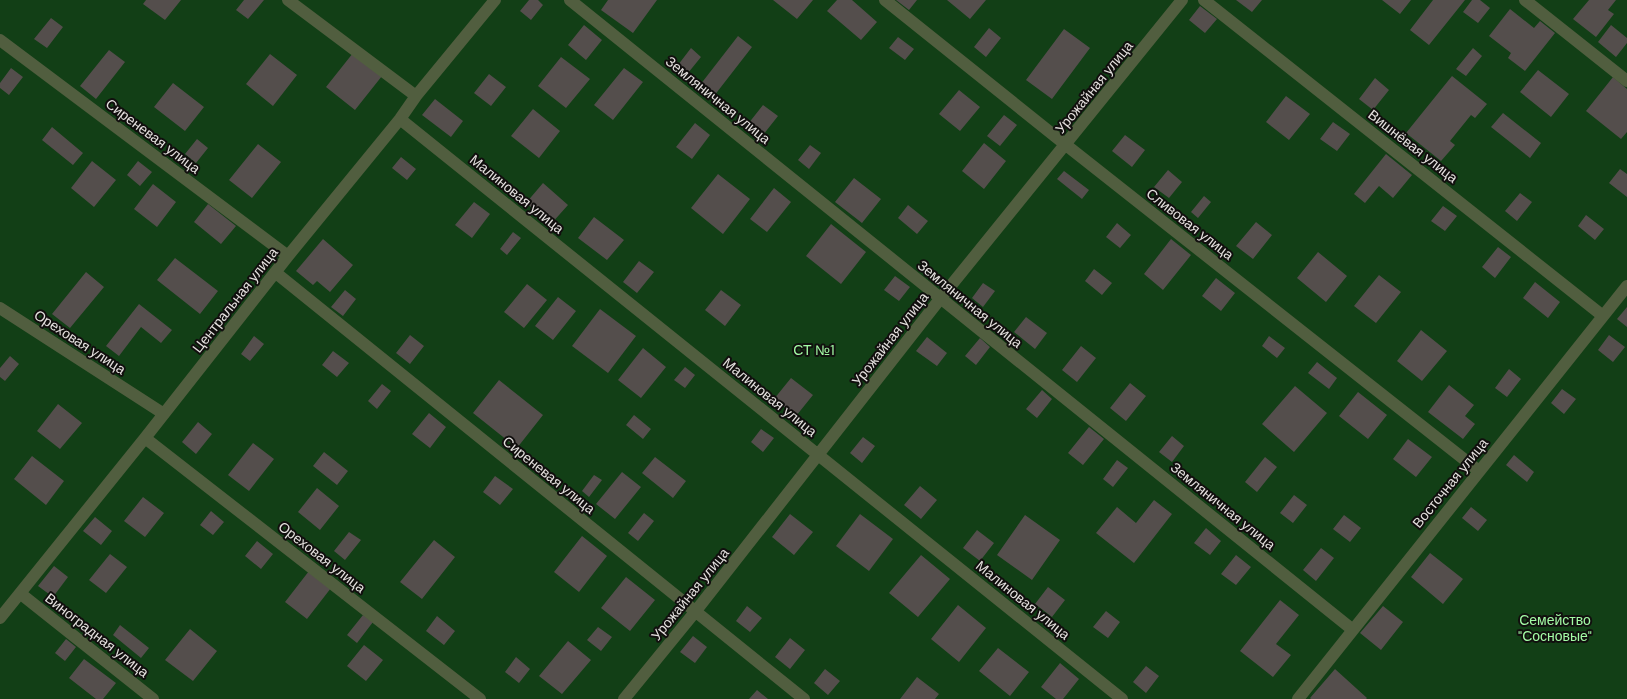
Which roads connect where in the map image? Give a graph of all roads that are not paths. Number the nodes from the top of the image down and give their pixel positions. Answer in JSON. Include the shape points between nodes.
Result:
{"nodes":[{"id":1,"x":288,"y":0,"type":"edge"},
{"id":2,"x":495,"y":0,"type":"edge"},
{"id":3,"x":570,"y":0,"type":"edge"},
{"id":4,"x":885,"y":0,"type":"edge"},
{"id":5,"x":1182,"y":0,"type":"edge"},
{"id":6,"x":1204,"y":0,"type":"edge"},
{"id":7,"x":1524,"y":0,"type":"edge"},
{"id":8,"x":0,"y":40,"type":"edge"},
{"id":9,"x":1627,"y":81,"type":"edge"},
{"id":10,"x":416,"y":96,"type":"junction"},
{"id":11,"x":400,"y":119,"type":"junction"},
{"id":12,"x":1066,"y":145,"type":"junction"},
{"id":13,"x":288,"y":256,"type":"junction"},
{"id":14,"x":276,"y":273,"type":"junction"},
{"id":15,"x":1627,"y":286,"type":"edge"},
{"id":16,"x":940,"y":299,"type":"junction"},
{"id":17,"x":0,"y":308,"type":"edge"},
{"id":18,"x":1603,"y":316,"type":"junction"},
{"id":19,"x":164,"y":414,"type":"junction"},
{"id":20,"x":145,"y":438,"type":"junction"},
{"id":21,"x":818,"y":455,"type":"junction"},
{"id":22,"x":1479,"y":471,"type":"junction"},
{"id":23,"x":21,"y":594,"type":"junction"},
{"id":24,"x":695,"y":612,"type":"junction"},
{"id":25,"x":2,"y":613,"type":"edge"},
{"id":26,"x":1353,"y":630,"type":"junction"},
{"id":27,"x":153,"y":699,"type":"edge"},
{"id":28,"x":480,"y":699,"type":"edge"},
{"id":29,"x":624,"y":699,"type":"edge"},
{"id":30,"x":804,"y":699,"type":"edge"},
{"id":31,"x":1122,"y":699,"type":"edge"},
{"id":32,"x":1298,"y":699,"type":"edge"}],
"edges":[{"from":1,"to":10,"type":"street"},
{"from":2,"to":10,"type":"street","name":"Центральная улица"},
{"from":3,"to":16,"type":"street","name":"Земляничная улица"},
{"from":4,"to":12,"type":"street","name":"Сливовая улица"},
{"from":5,"to":12,"type":"street","name":"Урожайная улица"},
{"from":6,"to":18,"type":"street","name":"Вишнёвая улица"},
{"from":7,"to":9,"type":"street"},
{"from":8,"to":13,"type":"street","name":"Сиреневая улица"},
{"from":10,"to":11,"type":"street","name":"Центральная улица"},
{"from":11,"to":13,"type":"street","name":"Центральная улица"},
{"from":11,"to":21,"type":"street","name":"Малиновая улица"},
{"from":12,"to":16,"type":"street","name":"Урожайная улица"},
{"from":12,"to":22,"type":"street","name":"Сливовая улица"},
{"from":13,"to":14,"type":"street","name":"Центральная улица"},
{"from":14,"to":19,"type":"street","name":"Центральная улица"},
{"from":14,"to":24,"type":"street","name":"Сиреневая улица"},
{"from":15,"to":18,"type":"street","name":"Восточная улица"},
{"from":16,"to":21,"type":"street","name":"Урожайная улица"},
{"from":16,"to":26,"type":"street","name":"Земляничная улица"},
{"from":17,"to":19,"type":"street","name":"Ореховая улица"},
{"from":18,"to":22,"type":"street","name":"Восточная улица"},
{"from":19,"to":20,"type":"street","name":"Центральная улица"},
{"from":20,"to":23,"type":"street","name":"Центральная улица"},
{"from":20,"to":28,"type":"street","name":"Ореховая улица"},
{"from":21,"to":24,"type":"street","name":"Урожайная улица"},
{"from":21,"to":31,"type":"street","name":"Малиновая улица"},
{"from":22,"to":26,"type":"street","name":"Восточная улица"},
{"from":23,"to":25,"type":"street","name":"Центральная улица"},
{"from":23,"to":27,"type":"street","name":"Виноградная улица"},
{"from":24,"to":29,"type":"street","name":"Урожайная улица"},
{"from":24,"to":30,"type":"street","name":"Сиреневая улица"},
{"from":26,"to":32,"type":"street","name":"Восточная улица"}]}
